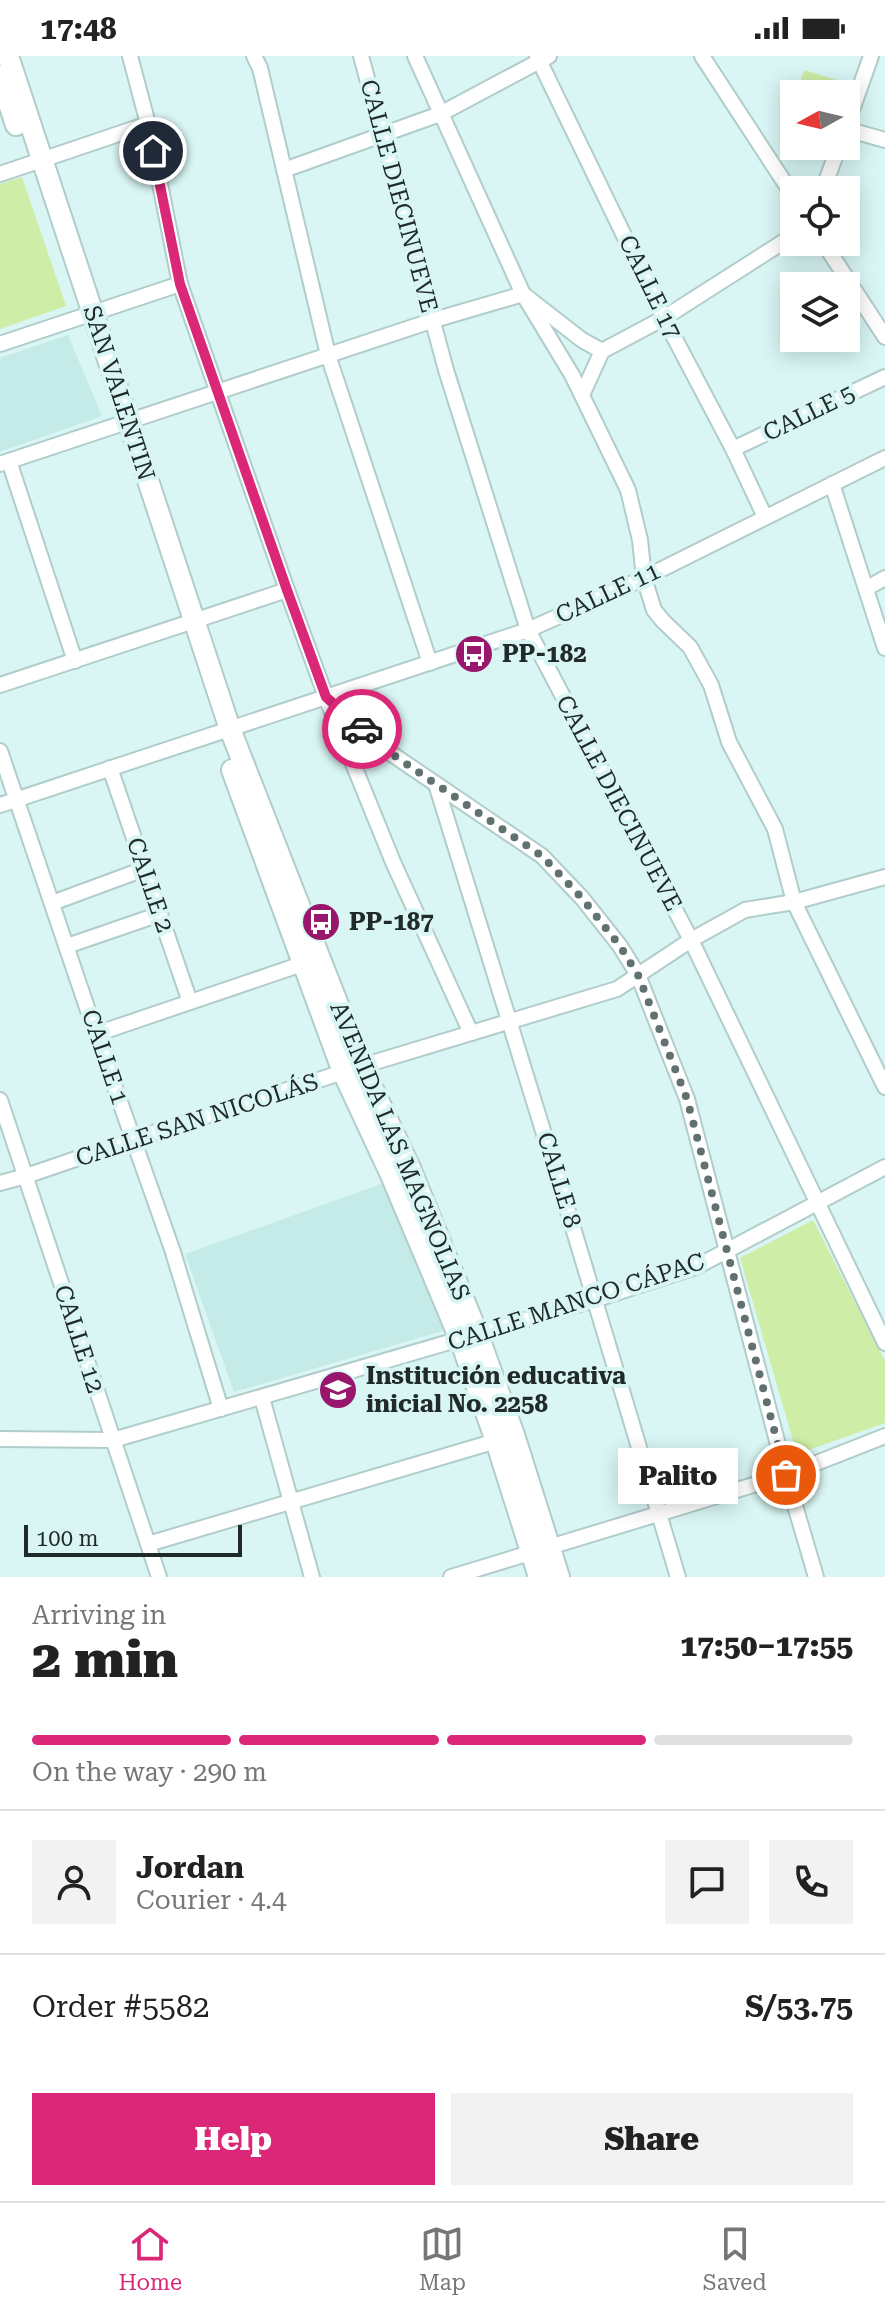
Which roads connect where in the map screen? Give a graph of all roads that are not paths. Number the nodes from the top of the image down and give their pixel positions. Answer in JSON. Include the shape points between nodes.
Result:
{"nodes":[{"id":1,"x":8,"y":56,"type":"edge"},
{"id":2,"x":130,"y":56,"type":"edge"},
{"id":3,"x":254,"y":56,"type":"edge"},
{"id":4,"x":361,"y":56,"type":"edge"},
{"id":5,"x":415,"y":56,"type":"edge"},
{"id":6,"x":702,"y":56,"type":"edge"},
{"id":7,"x":871,"y":56,"type":"edge"},
{"id":8,"x":542,"y":58,"type":"edge"},
{"id":9,"x":0,"y":76,"type":"edge"},
{"id":10,"x":860,"y":88,"type":"edge"},
{"id":11,"x":440,"y":114,"type":"junction"},
{"id":12,"x":148,"y":124,"type":"junction"},
{"id":13,"x":860,"y":132,"type":"edge"},
{"id":14,"x":381,"y":134,"type":"junction"},
{"id":15,"x":885,"y":140,"type":"edge"},
{"id":16,"x":36,"y":162,"type":"junction"},
{"id":17,"x":284,"y":170,"type":"junction"},
{"id":18,"x":0,"y":174,"type":"edge"},
{"id":19,"x":780,"y":176,"type":"edge"},
{"id":20,"x":780,"y":244,"type":"edge"},
{"id":21,"x":832,"y":256,"type":"edge"},
{"id":22,"x":180,"y":284,"type":"junction"},
{"id":23,"x":523,"y":294,"type":"junction"},
{"id":24,"x":86,"y":316,"type":"junction"},
{"id":25,"x":664,"y":318,"type":"junction"},
{"id":26,"x":434,"y":320,"type":"junction"},
{"id":27,"x":885,"y":337,"type":"edge"},
{"id":28,"x":0,"y":344,"type":"edge"},
{"id":29,"x":602,"y":351,"type":"junction"},
{"id":30,"x":328,"y":355,"type":"junction"},
{"id":31,"x":885,"y":377,"type":"edge"},
{"id":32,"x":218,"y":391,"type":"junction"},
{"id":33,"x":582,"y":395,"type":"junction"},
{"id":34,"x":122,"y":423,"type":"junction"},
{"id":35,"x":733,"y":449,"type":"junction"},
{"id":36,"x":885,"y":458,"type":"edge"},
{"id":37,"x":4,"y":462,"type":"edge"},
{"id":38,"x":832,"y":484,"type":"junction"},
{"id":39,"x":765,"y":517,"type":"junction"},
{"id":40,"x":644,"y":578,"type":"junction"},
{"id":41,"x":885,"y":578,"type":"edge"},
{"id":42,"x":867,"y":588,"type":"junction"},
{"id":43,"x":287,"y":590,"type":"junction"},
{"id":44,"x":188,"y":623,"type":"junction"},
{"id":45,"x":528,"y":630,"type":"junction"},
{"id":46,"x":885,"y":648,"type":"edge"},
{"id":47,"x":75,"y":661,"type":"junction"},
{"id":48,"x":430,"y":663,"type":"junction"},
{"id":49,"x":0,"y":685,"type":"edge"},
{"id":50,"x":326,"y":697,"type":"junction"},
{"id":51,"x":224,"y":730,"type":"junction"},
{"id":52,"x":0,"y":751,"type":"edge"},
{"id":53,"x":110,"y":768,"type":"junction"},
{"id":54,"x":436,"y":784,"type":"junction"},
{"id":55,"x":16,"y":799,"type":"junction"},
{"id":56,"x":0,"y":805,"type":"edge"},
{"id":57,"x":144,"y":869,"type":"junction"},
{"id":58,"x":885,"y":877,"type":"edge"},
{"id":59,"x":794,"y":902,"type":"junction"},
{"id":60,"x":52,"y":903,"type":"junction"},
{"id":61,"x":160,"y":914,"type":"junction"},
{"id":62,"x":691,"y":940,"type":"junction"},
{"id":63,"x":67,"y":946,"type":"junction"},
{"id":64,"x":302,"y":964,"type":"junction"},
{"id":65,"x":638,"y":975,"type":"junction"},
{"id":66,"x":190,"y":1002,"type":"junction"},
{"id":67,"x":510,"y":1021,"type":"junction"},
{"id":68,"x":471,"y":1033,"type":"junction"},
{"id":69,"x":96,"y":1034,"type":"junction"},
{"id":70,"x":352,"y":1069,"type":"junction"},
{"id":71,"x":885,"y":1087,"type":"edge"},
{"id":72,"x":0,"y":1100,"type":"edge"},
{"id":73,"x":134,"y":1139,"type":"junction"},
{"id":74,"x":885,"y":1167,"type":"edge"},
{"id":75,"x":26,"y":1176,"type":"junction"},
{"id":76,"x":0,"y":1183,"type":"edge"},
{"id":77,"x":816,"y":1203,"type":"junction"},
{"id":78,"x":727,"y":1252,"type":"junction"},
{"id":79,"x":594,"y":1300,"type":"junction"},
{"id":80,"x":469,"y":1337,"type":"junction"},
{"id":81,"x":885,"y":1343,"type":"edge"},
{"id":82,"x":262,"y":1398,"type":"junction"},
{"id":83,"x":221,"y":1409,"type":"junction"},
{"id":84,"x":885,"y":1436,"type":"edge"},
{"id":85,"x":0,"y":1439,"type":"edge"},
{"id":86,"x":113,"y":1440,"type":"junction"},
{"id":87,"x":496,"y":1441,"type":"junction"},
{"id":88,"x":786,"y":1475,"type":"junction"},
{"id":89,"x":291,"y":1501,"type":"junction"},
{"id":90,"x":659,"y":1514,"type":"junction"},
{"id":91,"x":148,"y":1544,"type":"junction"},
{"id":92,"x":540,"y":1549,"type":"junction"},
{"id":93,"x":159,"y":1577,"type":"edge"},
{"id":94,"x":312,"y":1577,"type":"edge"},
{"id":95,"x":451,"y":1577,"type":"edge"},
{"id":96,"x":539,"y":1577,"type":"edge"},
{"id":97,"x":559,"y":1577,"type":"edge"},
{"id":98,"x":678,"y":1577,"type":"edge"},
{"id":99,"x":816,"y":1577,"type":"edge"}],
"edges":[{"from":1,"to":16,"type":"main road","name":"SAN VALENTIN"},
{"from":2,"to":12,"type":"street"},
{"from":3,"to":17,"type":"street"},
{"from":4,"to":14,"type":"street","name":"CALLE DIECINUEVE"},
{"from":5,"to":11,"type":"street"},
{"from":6,"to":19,"type":"street"},
{"from":7,"to":10,"type":"street"},
{"from":8,"to":11,"type":"street"},
{"from":8,"to":25,"type":"street","name":"CALLE 17"},
{"from":9,"to":16,"type":"main road","name":"SAN VALENTIN"},
{"from":11,"to":14,"type":"street"},
{"from":11,"to":23,"type":"street"},
{"from":12,"to":16,"type":"street"},
{"from":12,"to":22,"type":"street"},
{"from":13,"to":15,"type":"street"},
{"from":14,"to":17,"type":"street"},
{"from":14,"to":26,"type":"street","name":"CALLE DIECINUEVE"},
{"from":16,"to":18,"type":"street"},
{"from":16,"to":24,"type":"main road","name":"SAN VALENTIN"},
{"from":17,"to":30,"type":"street"},
{"from":20,"to":25,"type":"street"},
{"from":21,"to":27,"type":"street"},
{"from":22,"to":24,"type":"street"},
{"from":22,"to":32,"type":"street"},
{"from":23,"to":26,"type":"street"},
{"from":23,"to":29,"type":"street"},
{"from":23,"to":33,"type":"street"},
{"from":24,"to":28,"type":"street"},
{"from":24,"to":34,"type":"main road","name":"SAN VALENTIN"},
{"from":25,"to":29,"type":"street"},
{"from":25,"to":35,"type":"street","name":"CALLE 17"},
{"from":26,"to":30,"type":"street"},
{"from":26,"to":45,"type":"street","name":"CALLE DIECINUEVE"},
{"from":29,"to":33,"type":"street"},
{"from":30,"to":32,"type":"street"},
{"from":30,"to":48,"type":"street"},
{"from":31,"to":35,"type":"street","name":"CALLE 5"},
{"from":32,"to":34,"type":"street"},
{"from":32,"to":43,"type":"street"},
{"from":33,"to":40,"type":"street","via":[[628,490]]},
{"from":34,"to":37,"type":"street"},
{"from":34,"to":44,"type":"main road","name":"SAN VALENTIN"},
{"from":35,"to":39,"type":"street","name":"CALLE 17"},
{"from":36,"to":38,"type":"street","name":"CALLE 11"},
{"from":37,"to":47,"type":"street"},
{"from":38,"to":39,"type":"street","name":"CALLE 11"},
{"from":38,"to":42,"type":"street"},
{"from":39,"to":40,"type":"street","name":"CALLE 11"},
{"from":40,"to":45,"type":"street","name":"CALLE 11"},
{"from":40,"to":59,"type":"street","via":[[654,610],[690,647],[711,685],[729,742],[775,829]]},
{"from":41,"to":42,"type":"street"},
{"from":42,"to":46,"type":"street"},
{"from":43,"to":44,"type":"street"},
{"from":43,"to":50,"type":"street"},
{"from":44,"to":47,"type":"street"},
{"from":44,"to":51,"type":"main road","name":"SAN VALENTIN"},
{"from":45,"to":48,"type":"street","name":"CALLE 11"},
{"from":45,"to":62,"type":"street","name":"CALLE DIECINUEVE"},
{"from":47,"to":49,"type":"street"},
{"from":48,"to":50,"type":"street","name":"CALLE 11"},
{"from":50,"to":51,"type":"street","name":"CALLE 11"},
{"from":50,"to":54,"type":"street","via":[[380,746]]},
{"from":50,"to":68,"type":"street"},
{"from":51,"to":53,"type":"street","name":"CALLE 11"},
{"from":51,"to":64,"type":"main road","name":"AVENIDA LAS MAGNOLIAS"},
{"from":51,"to":70,"type":"main road","name":"AVENIDA LAS MAGNOLIAS"},
{"from":52,"to":55,"type":"street","name":"CALLE 1"},
{"from":53,"to":55,"type":"street","name":"CALLE 11"},
{"from":53,"to":57,"type":"street","name":"CALLE 2"},
{"from":54,"to":65,"type":"street","via":[[542,856],[582,898]]},
{"from":54,"to":67,"type":"street","name":"CALLE 8"},
{"from":55,"to":56,"type":"street","name":"CALLE 11"},
{"from":55,"to":60,"type":"street","name":"CALLE 1"},
{"from":57,"to":60,"type":"street"},
{"from":57,"to":61,"type":"street","name":"CALLE 2"},
{"from":58,"to":59,"type":"street","name":"CALLE SAN NICOLÁS"},
{"from":59,"to":62,"type":"street","name":"CALLE SAN NICOLÁS","via":[[745,910]]},
{"from":59,"to":71,"type":"street"},
{"from":60,"to":63,"type":"street","name":"CALLE 1"},
{"from":61,"to":63,"type":"street"},
{"from":61,"to":66,"type":"street","name":"CALLE 2"},
{"from":62,"to":65,"type":"street","name":"CALLE SAN NICOLÁS"},
{"from":62,"to":77,"type":"street","name":"CALLE DIECINUEVE"},
{"from":63,"to":69,"type":"street","name":"CALLE 1"},
{"from":64,"to":66,"type":"street"},
{"from":64,"to":70,"type":"main road","name":"AVENIDA LAS MAGNOLIAS"},
{"from":65,"to":67,"type":"street","name":"CALLE SAN NICOLÁS","via":[[617,989]]},
{"from":65,"to":78,"type":"street","via":[[687,1099]]},
{"from":66,"to":69,"type":"street"},
{"from":67,"to":68,"type":"street","name":"CALLE SAN NICOLÁS"},
{"from":67,"to":79,"type":"street","name":"CALLE 8"},
{"from":68,"to":70,"type":"street","name":"CALLE SAN NICOLÁS"},
{"from":69,"to":73,"type":"street","name":"CALLE 1"},
{"from":70,"to":73,"type":"street","name":"CALLE SAN NICOLÁS"},
{"from":70,"to":80,"type":"main road","name":"AVENIDA LAS MAGNOLIAS","via":[[391,1175]]},
{"from":72,"to":75,"type":"street","name":"CALLE 12"},
{"from":73,"to":75,"type":"street","name":"CALLE SAN NICOLÁS"},
{"from":73,"to":83,"type":"street","name":"CALLE 1"},
{"from":74,"to":77,"type":"street","name":"CALLE MANCO CÁPAC"},
{"from":75,"to":76,"type":"street","name":"CALLE SAN NICOLÁS"},
{"from":75,"to":86,"type":"street","name":"CALLE 12"},
{"from":77,"to":78,"type":"street","name":"CALLE MANCO CÁPAC"},
{"from":77,"to":81,"type":"street","name":"CALLE DIECINUEVE"},
{"from":78,"to":79,"type":"street","name":"CALLE MANCO CÁPAC"},
{"from":78,"to":88,"type":"street"},
{"from":79,"to":80,"type":"street","name":"CALLE MANCO CÁPAC"},
{"from":79,"to":90,"type":"street","name":"CALLE 8"},
{"from":80,"to":82,"type":"street","name":"CALLE MANCO CÁPAC"},
{"from":80,"to":87,"type":"main road","name":"AVENIDA LAS MAGNOLIAS"},
{"from":80,"to":92,"type":"main road","name":"AVENIDA LAS MAGNOLIAS","via":[[514,1435]]},
{"from":82,"to":83,"type":"street","name":"CALLE MANCO CÁPAC"},
{"from":82,"to":89,"type":"street"},
{"from":83,"to":86,"type":"street","name":"CALLE MANCO CÁPAC"},
{"from":84,"to":88,"type":"street"},
{"from":85,"to":86,"type":"street","name":"CALLE MANCO CÁPAC"},
{"from":86,"to":91,"type":"street","name":"CALLE 12"},
{"from":87,"to":89,"type":"street"},
{"from":87,"to":92,"type":"main road","name":"AVENIDA LAS MAGNOLIAS"},
{"from":88,"to":90,"type":"street"},
{"from":88,"to":99,"type":"street"},
{"from":89,"to":91,"type":"street"},
{"from":89,"to":94,"type":"street"},
{"from":90,"to":92,"type":"street"},
{"from":90,"to":98,"type":"street","name":"CALLE 8"},
{"from":91,"to":93,"type":"street","name":"CALLE 12"},
{"from":92,"to":95,"type":"street"},
{"from":92,"to":96,"type":"main road","name":"AVENIDA LAS MAGNOLIAS"},
{"from":92,"to":97,"type":"main road","name":"AVENIDA LAS MAGNOLIAS"}]}
